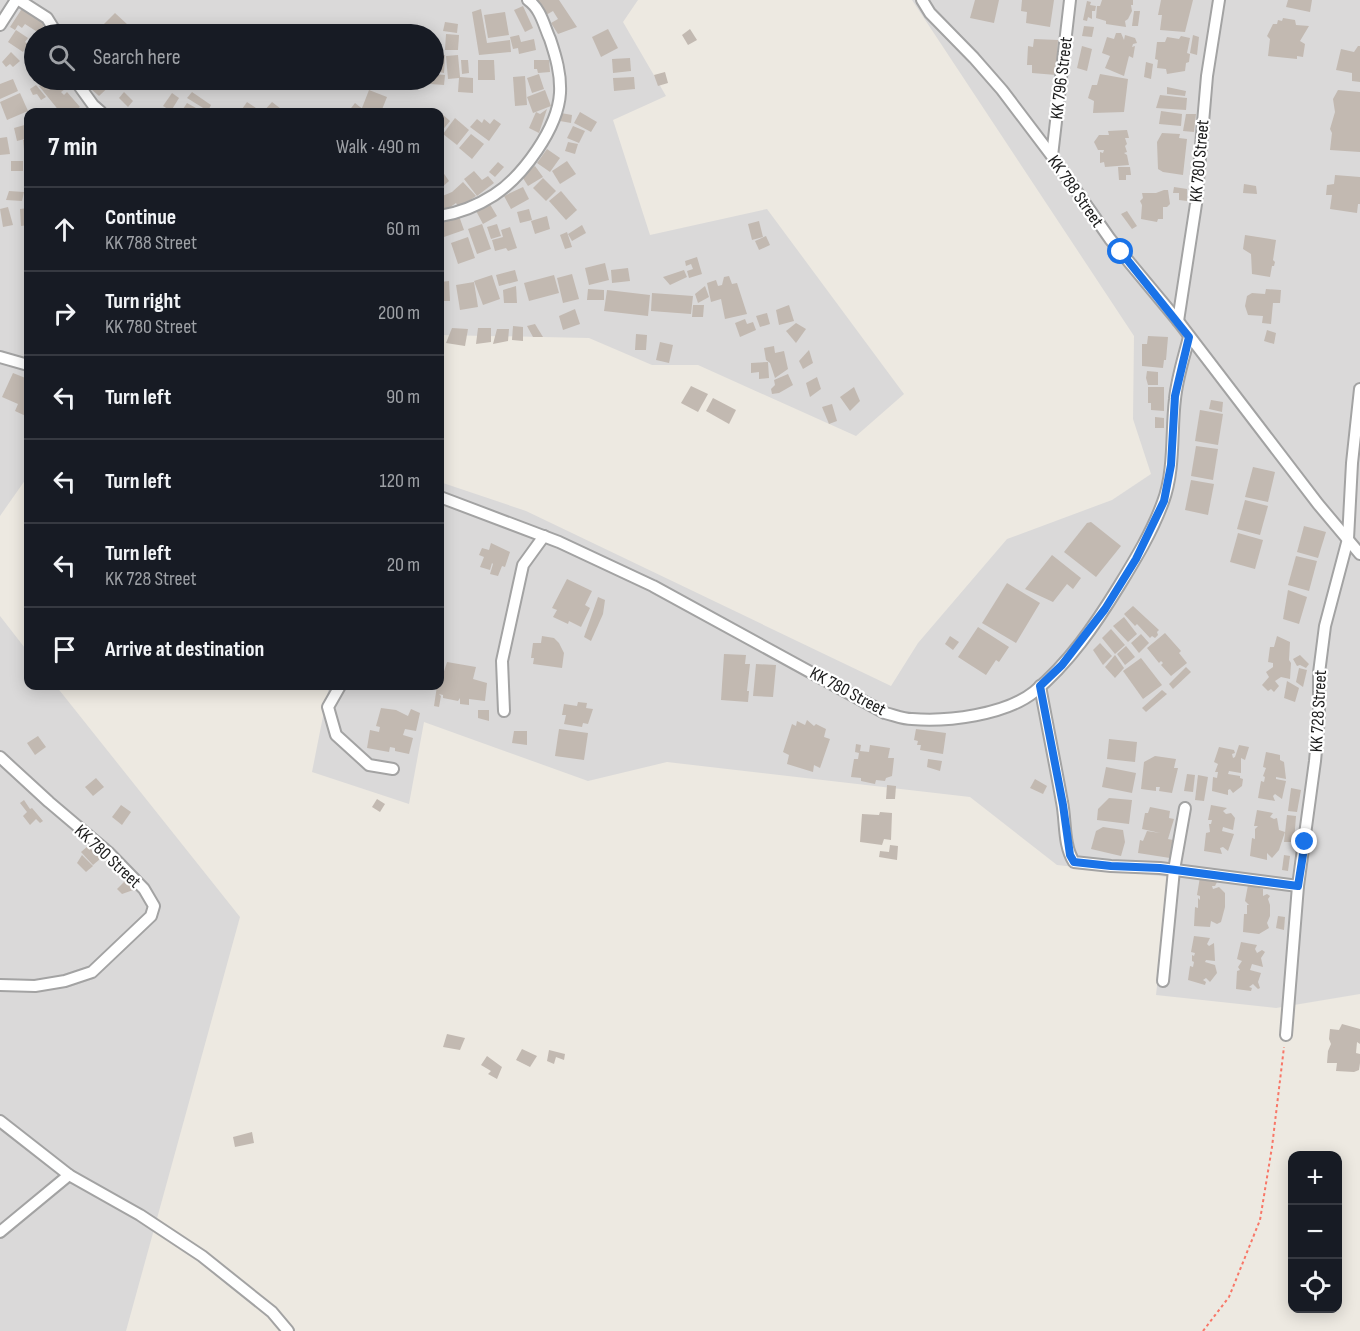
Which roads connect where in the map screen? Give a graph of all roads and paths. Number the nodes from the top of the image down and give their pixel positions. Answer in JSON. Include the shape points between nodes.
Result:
{"nodes":[{"id":1,"x":17,"y":0,"type":"edge"},
{"id":2,"x":528,"y":0,"type":"edge"},
{"id":3,"x":922,"y":0,"type":"edge"},
{"id":4,"x":932,"y":0,"type":"edge"},
{"id":5,"x":1070,"y":0,"type":"edge"},
{"id":6,"x":1219,"y":0,"type":"edge"},
{"id":7,"x":930,"y":13,"type":"junction"},
{"id":8,"x":51,"y":24,"type":"edge"},
{"id":9,"x":0,"y":25,"type":"edge"},
{"id":10,"x":82,"y":90,"type":"edge"},
{"id":11,"x":96,"y":108,"type":"edge"},
{"id":12,"x":1052,"y":156,"type":"junction"},
{"id":13,"x":444,"y":215,"type":"edge"},
{"id":14,"x":1178,"y":321,"type":"junction"},
{"id":15,"x":1189,"y":337,"type":"junction"},
{"id":16,"x":0,"y":357,"type":"edge"},
{"id":17,"x":24,"y":364,"type":"edge"},
{"id":18,"x":1360,"y":388,"type":"edge"},
{"id":19,"x":444,"y":498,"type":"edge"},
{"id":20,"x":544,"y":536,"type":"junction"},
{"id":21,"x":1348,"y":539,"type":"junction"},
{"id":22,"x":1360,"y":554,"type":"edge"},
{"id":23,"x":1040,"y":686,"type":"junction"},
{"id":24,"x":338,"y":690,"type":"edge"},
{"id":25,"x":504,"y":711,"type":"dead end"},
{"id":26,"x":0,"y":757,"type":"edge"},
{"id":27,"x":393,"y":769,"type":"dead end"},
{"id":28,"x":1185,"y":808,"type":"dead end"},
{"id":29,"x":1174,"y":870,"type":"junction"},
{"id":30,"x":1298,"y":886,"type":"junction"},
{"id":31,"x":1163,"y":981,"type":"dead end"},
{"id":32,"x":0,"y":985,"type":"edge"},
{"id":33,"x":1286,"y":1035,"type":"joint"},
{"id":34,"x":0,"y":1121,"type":"edge"},
{"id":35,"x":69,"y":1175,"type":"junction"},
{"id":36,"x":0,"y":1232,"type":"edge"},
{"id":37,"x":288,"y":1331,"type":"edge"},
{"id":38,"x":1203,"y":1331,"type":"edge"}],
"edges":[{"from":1,"to":8,"type":"street"},
{"from":1,"to":9,"type":"street"},
{"from":2,"to":13,"type":"street","via":[[539,12],[557,60],[558,107],[547,134],[513,180],[460,213]]},
{"from":3,"to":7,"type":"street","name":"KK 788 Street"},
{"from":4,"to":7,"type":"street"},
{"from":5,"to":12,"type":"street","name":"KK 796 Street"},
{"from":6,"to":14,"type":"street","name":"KK 780 Street","via":[[1207,75],[1196,204]]},
{"from":7,"to":12,"type":"street","name":"KK 788 Street","via":[[987,72]]},
{"from":10,"to":11,"type":"street"},
{"from":12,"to":14,"type":"street","name":"KK 788 Street","via":[[1110,239]]},
{"from":14,"to":15,"type":"street","name":"KK 788 Street"},
{"from":15,"to":21,"type":"street","name":"KK 788 Street"},
{"from":15,"to":23,"type":"street","name":"KK 780 Street","via":[[1175,396],[1171,465],[1164,501],[1136,559],[1105,609],[1062,665]]},
{"from":16,"to":17,"type":"street"},
{"from":18,"to":21,"type":"street","name":"KK 728 Street"},
{"from":19,"to":20,"type":"street","name":"KK 780 Street"},
{"from":20,"to":23,"type":"street","name":"KK 780 Street","via":[[653,586],[885,713],[910,719],[971,716],[1021,700]]},
{"from":20,"to":25,"type":"street","via":[[523,565],[502,661]]},
{"from":21,"to":22,"type":"street","name":"KK 788 Street"},
{"from":21,"to":30,"type":"street","name":"KK 728 Street","via":[[1325,626],[1314,780]]},
{"from":23,"to":29,"type":"street","via":[[1068,848],[1074,862]]},
{"from":24,"to":27,"type":"street","via":[[328,707],[336,735],[369,765]]},
{"from":26,"to":32,"type":"street","name":"KK 780 Street","via":[[108,852],[144,889],[154,906],[151,916],[92,972],[36,986]]},
{"from":28,"to":29,"type":"street"},
{"from":29,"to":30,"type":"street"},
{"from":29,"to":31,"type":"street"},
{"from":30,"to":33,"type":"street","name":"KK 728 Street"},
{"from":33,"to":38,"type":"path","via":[[1260,1220],[1228,1297]]},
{"from":34,"to":35,"type":"street"},
{"from":35,"to":36,"type":"street"},
{"from":35,"to":37,"type":"street","via":[[202,1256],[272,1312]]}]}
